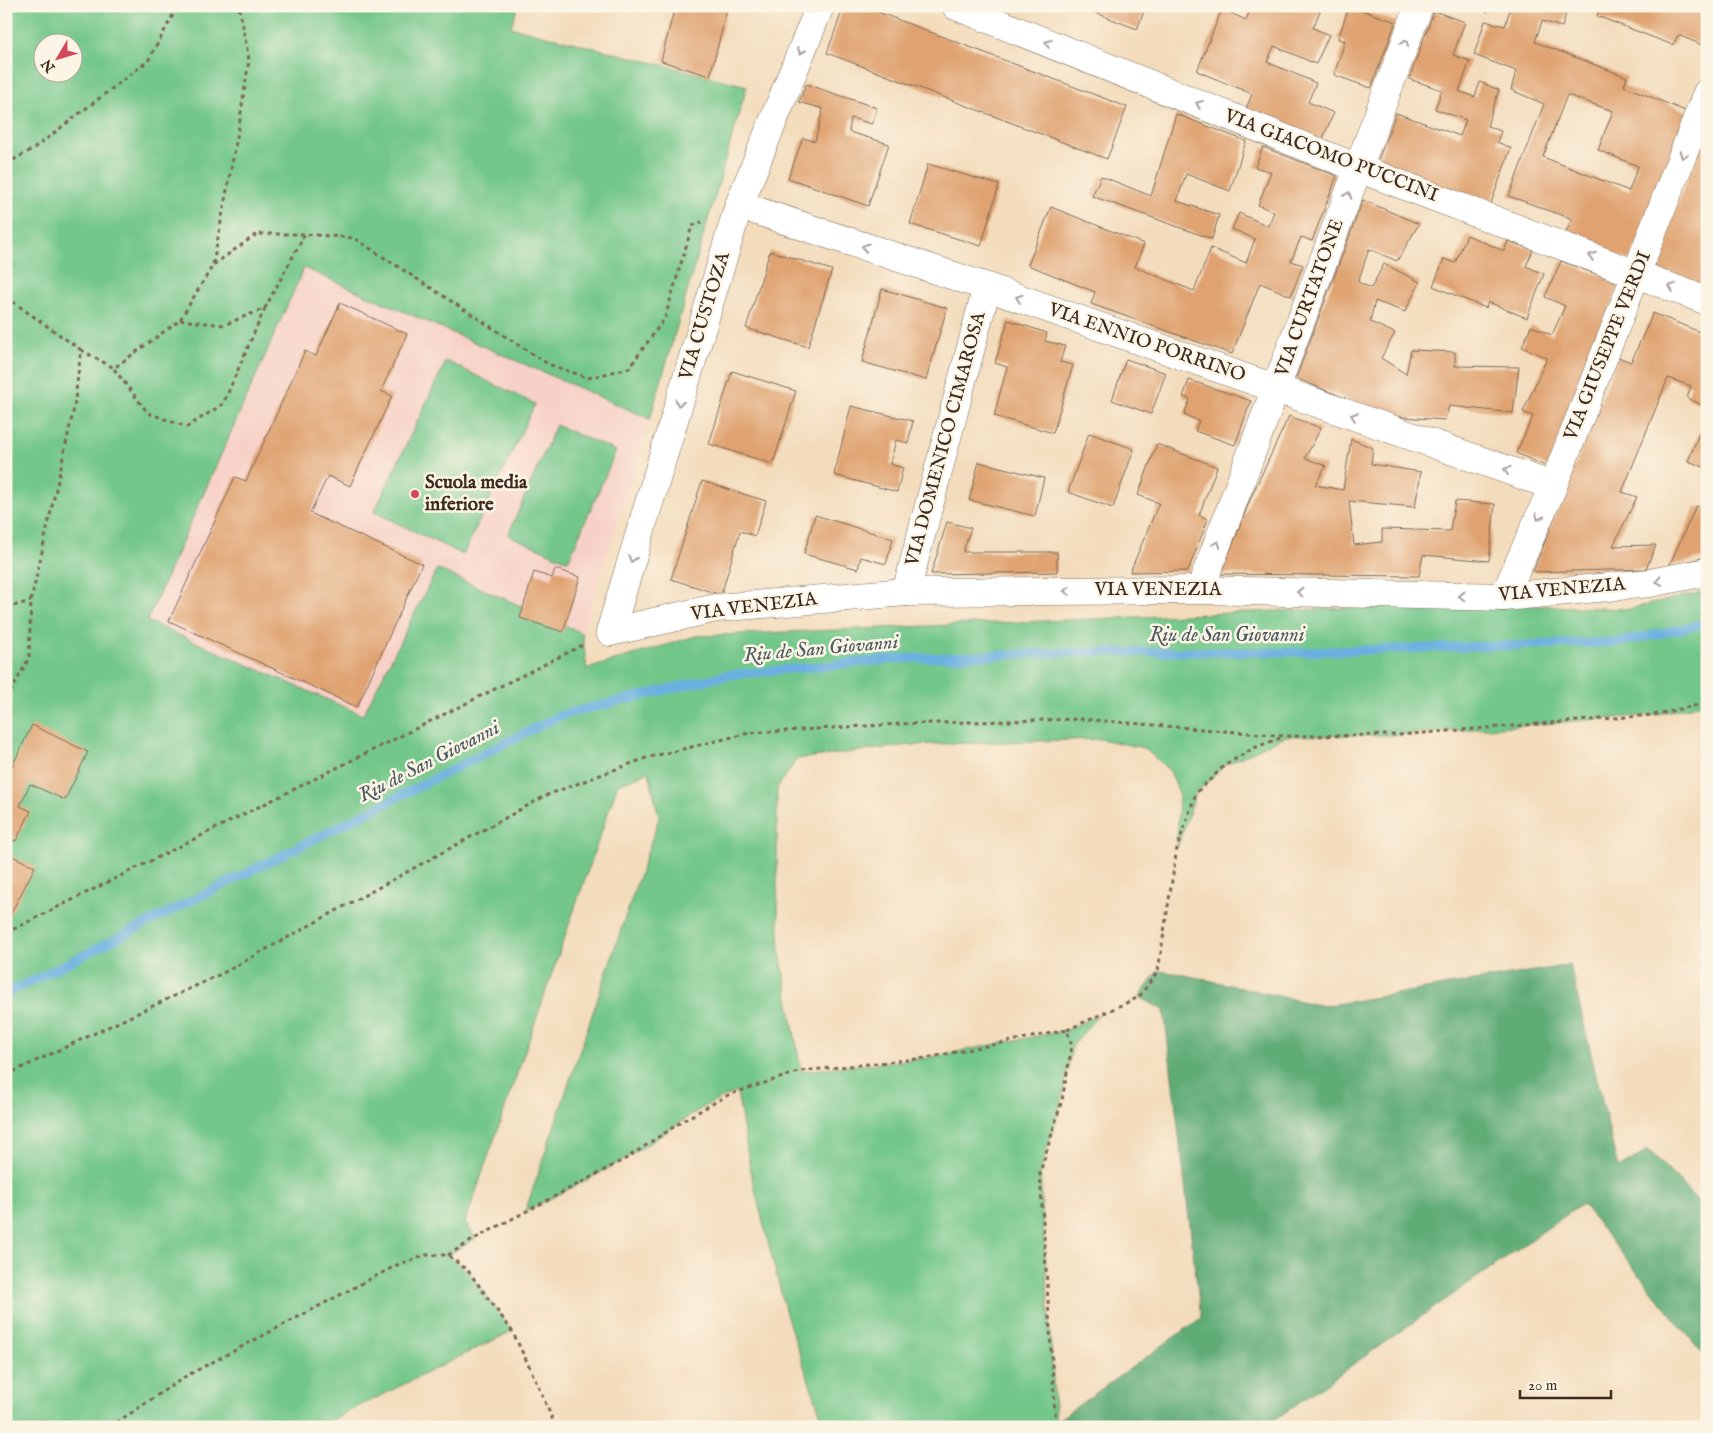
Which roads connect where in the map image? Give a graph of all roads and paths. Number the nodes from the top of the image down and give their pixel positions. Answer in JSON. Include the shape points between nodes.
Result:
{"nodes":[{"id":1,"x":178,"y":6,"type":"edge"},
{"id":2,"x":239,"y":6,"type":"edge"},
{"id":3,"x":820,"y":6,"type":"edge"},
{"id":4,"x":956,"y":6,"type":"edge"},
{"id":5,"x":1419,"y":6,"type":"edge"},
{"id":6,"x":1707,"y":93,"type":"edge"},
{"id":7,"x":6,"y":164,"type":"edge"},
{"id":8,"x":1358,"y":168,"type":"junction"},
{"id":9,"x":739,"y":205,"type":"junction"},
{"id":10,"x":305,"y":234,"type":"junction"},
{"id":11,"x":213,"y":265,"type":"junction"},
{"id":12,"x":1637,"y":274,"type":"junction"},
{"id":13,"x":987,"y":287,"type":"junction"},
{"id":14,"x":6,"y":297,"type":"edge"},
{"id":15,"x":1707,"y":301,"type":"edge"},
{"id":16,"x":265,"y":308,"type":"junction"},
{"id":17,"x":180,"y":320,"type":"junction"},
{"id":18,"x":81,"y":350,"type":"junction"},
{"id":19,"x":114,"y":368,"type":"junction"},
{"id":20,"x":1276,"y":389,"type":"junction"},
{"id":21,"x":1553,"y":486,"type":"junction"},
{"id":22,"x":1707,"y":572,"type":"edge"},
{"id":23,"x":1200,"y":590,"type":"junction"},
{"id":24,"x":906,"y":592,"type":"junction"},
{"id":25,"x":1504,"y":597,"type":"junction"},
{"id":26,"x":31,"y":601,"type":"junction"},
{"id":27,"x":6,"y":608,"type":"edge"},
{"id":28,"x":610,"y":632,"type":"junction"},
{"id":29,"x":6,"y":701,"type":"edge"},
{"id":30,"x":1707,"y":703,"type":"edge"},
{"id":31,"x":1286,"y":736,"type":"junction"},
{"id":32,"x":6,"y":933,"type":"edge"},
{"id":33,"x":1067,"y":1030,"type":"junction"},
{"id":34,"x":6,"y":1075,"type":"edge"},
{"id":35,"x":448,"y":1255,"type":"junction"},
{"id":36,"x":110,"y":1427,"type":"edge"},
{"id":37,"x":556,"y":1427,"type":"edge"},
{"id":38,"x":1056,"y":1427,"type":"edge"}],
"edges":[{"from":1,"to":7,"type":"path","via":[[148,60],[32,149]]},
{"from":2,"to":11,"type":"path","via":[[249,60]]},
{"from":3,"to":9,"type":"street","name":"VIA CUSTOZA","one_way":true},
{"from":8,"to":4,"type":"street","name":"VIA GIACOMO PUCCINI","one_way":true},
{"from":8,"to":5,"type":"street","name":"VIA CURTATONE","one_way":true},
{"from":6,"to":12,"type":"street","name":"VIA GIUSEPPE VERDI","one_way":true},
{"from":12,"to":8,"type":"street","name":"VIA GIACOMO PUCCINI","one_way":true},
{"from":20,"to":8,"type":"street","name":"VIA CURTATONE","one_way":true},
{"from":9,"to":10,"type":"path","via":[[692,226],[665,318],[629,368],[588,378],[548,364],[354,238]]},
{"from":13,"to":9,"type":"street","name":"VIA ENNIO PORRINO","one_way":true},
{"from":9,"to":28,"type":"street","name":"VIA CUSTOZA","one_way":true},
{"from":10,"to":11,"type":"path","via":[[257,234]]},
{"from":10,"to":16,"type":"path"},
{"from":11,"to":17,"type":"path"},
{"from":15,"to":12,"type":"street","name":"VIA GIACOMO PUCCINI","one_way":true},
{"from":12,"to":21,"type":"street","name":"VIA GIUSEPPE VERDI"},
{"from":20,"to":13,"type":"street","name":"VIA ENNIO PORRINO","one_way":true},
{"from":13,"to":24,"type":"street","name":"VIA DOMENICO CIMAROSA"},
{"from":14,"to":18,"type":"path"},
{"from":16,"to":17,"type":"path","via":[[224,325]]},
{"from":16,"to":19,"type":"path","via":[[223,404],[186,427],[148,413]]},
{"from":17,"to":19,"type":"path"},
{"from":18,"to":19,"type":"path"},
{"from":18,"to":26,"type":"path","via":[[74,408]]},
{"from":21,"to":20,"type":"street","name":"VIA ENNIO PORRINO","one_way":true},
{"from":23,"to":20,"type":"street","name":"VIA CURTATONE","one_way":true},
{"from":21,"to":25,"type":"street","name":"VIA GIUSEPPE VERDI","one_way":true},
{"from":22,"to":25,"type":"street","name":"VIA VENEZIA","one_way":true,"via":[[1650,583]]},
{"from":23,"to":24,"type":"street","name":"VIA VENEZIA","one_way":true},
{"from":25,"to":23,"type":"street","name":"VIA VENEZIA","one_way":true},
{"from":24,"to":28,"type":"street","name":"VIA VENEZIA","via":[[716,608]]},
{"from":26,"to":27,"type":"path"},
{"from":26,"to":29,"type":"path","via":[[29,658]]},
{"from":28,"to":32,"type":"path"},
{"from":30,"to":31,"type":"path","via":[[1653,715],[1438,732]]},
{"from":31,"to":33,"type":"path","via":[[1254,748],[1225,765],[1196,793],[1177,848],[1158,971],[1139,997]]},
{"from":31,"to":34,"type":"path","via":[[1080,719],[899,724],[749,733],[646,758],[547,795],[223,973]]},
{"from":33,"to":35,"type":"path","via":[[926,1058],[801,1071],[728,1095],[627,1158]]},
{"from":33,"to":38,"type":"path","via":[[1072,1046],[1062,1100],[1040,1173]]},
{"from":35,"to":36,"type":"path","via":[[426,1255],[397,1265],[186,1376]]},
{"from":35,"to":37,"type":"path","via":[[469,1272],[512,1331]]}]}
